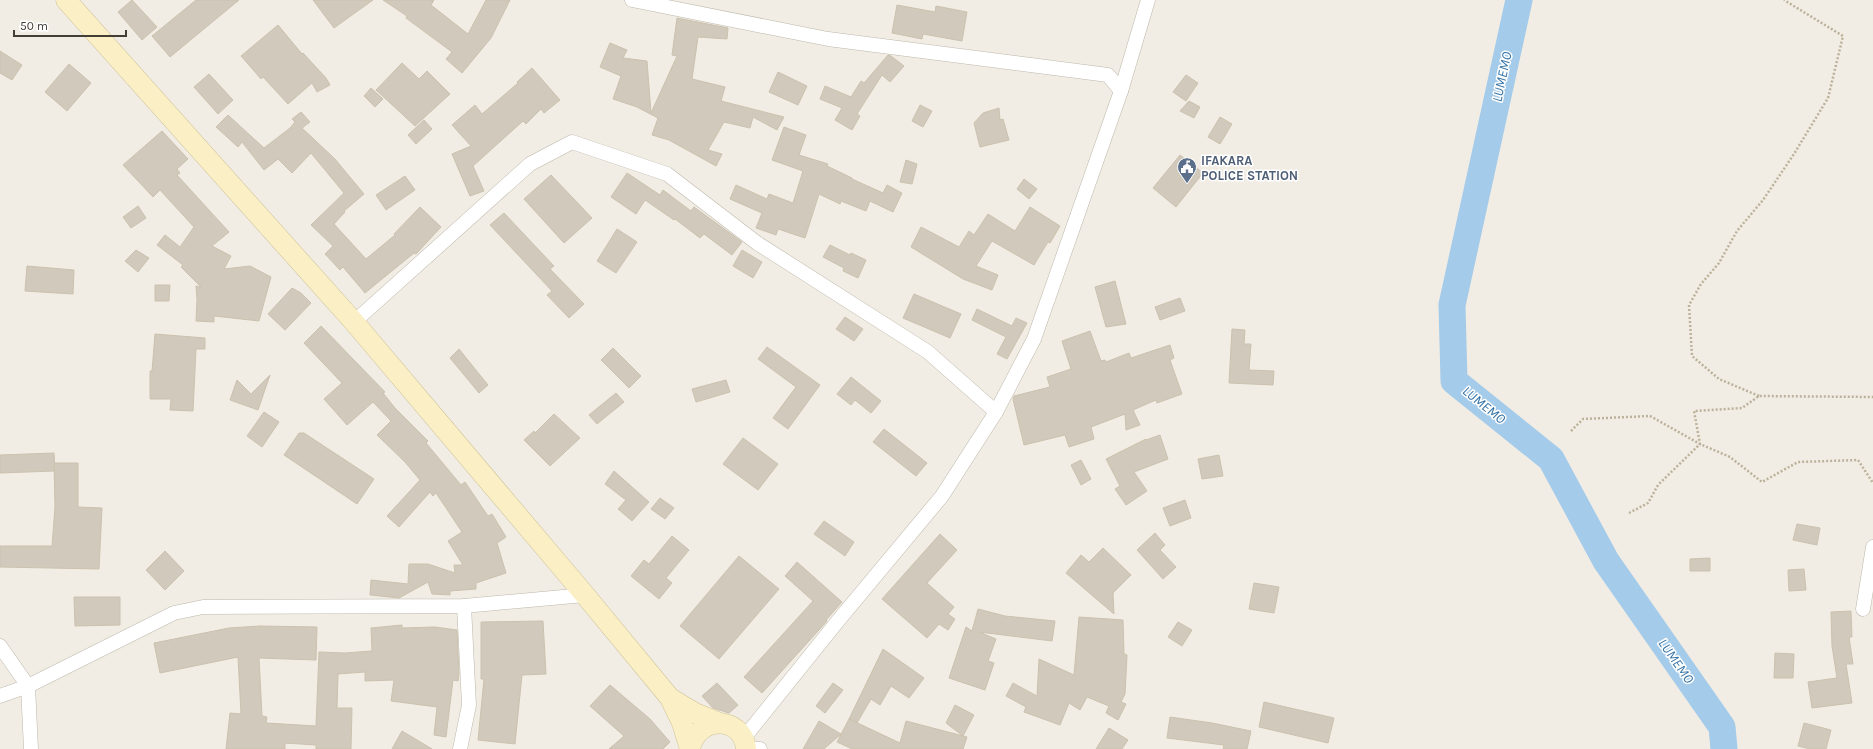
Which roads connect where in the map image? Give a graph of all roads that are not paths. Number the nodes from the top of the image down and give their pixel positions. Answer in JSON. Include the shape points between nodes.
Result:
{"nodes":[{"id":1,"x":66,"y":0,"type":"edge"},
{"id":2,"x":632,"y":0,"type":"edge"},
{"id":3,"x":1148,"y":0,"type":"edge"},
{"id":4,"x":1121,"y":91,"type":"junction"},
{"id":5,"x":354,"y":322,"type":"junction"},
{"id":6,"x":996,"y":412,"type":"junction"},
{"id":7,"x":1873,"y":547,"type":"edge"},
{"id":8,"x":585,"y":595,"type":"junction"},
{"id":9,"x":464,"y":606,"type":"junction"},
{"id":10,"x":1862,"y":609,"type":"dead end"},
{"id":11,"x":0,"y":646,"type":"edge"},
{"id":12,"x":28,"y":686,"type":"junction"},
{"id":13,"x":0,"y":696,"type":"edge"},
{"id":14,"x":670,"y":698,"type":"junction"},
{"id":15,"x":720,"y":723,"type":"junction"},
{"id":16,"x":751,"y":746,"type":"edge"},
{"id":17,"x":31,"y":749,"type":"edge"},
{"id":18,"x":460,"y":749,"type":"edge"},
{"id":19,"x":690,"y":749,"type":"edge"}],
"edges":[{"from":1,"to":5,"type":"main road"},
{"from":2,"to":4,"type":"street","via":[[828,39],[1108,75]]},
{"from":3,"to":4,"type":"street"},
{"from":4,"to":6,"type":"street","via":[[1034,339]]},
{"from":5,"to":6,"type":"street","via":[[530,164],[572,142],[667,174],[757,243],[928,352]]},
{"from":5,"to":8,"type":"main road"},
{"from":6,"to":16,"type":"street","via":[[942,496],[832,628]]},
{"from":7,"to":10,"type":"street"},
{"from":8,"to":9,"type":"street"},
{"from":8,"to":14,"type":"main road"},
{"from":9,"to":12,"type":"street","via":[[203,607],[174,613]]},
{"from":9,"to":18,"type":"street","via":[[469,705]]},
{"from":11,"to":12,"type":"street"},
{"from":12,"to":13,"type":"street"},
{"from":12,"to":17,"type":"street"},
{"from":14,"to":15,"type":"main road","via":[[695,713]]},
{"from":14,"to":19,"type":"main road","via":[[682,723]]},
{"from":15,"to":16,"type":"main road","via":[[734,728]]},
{"from":15,"to":19,"type":"main road","via":[[700,730]]}]}
